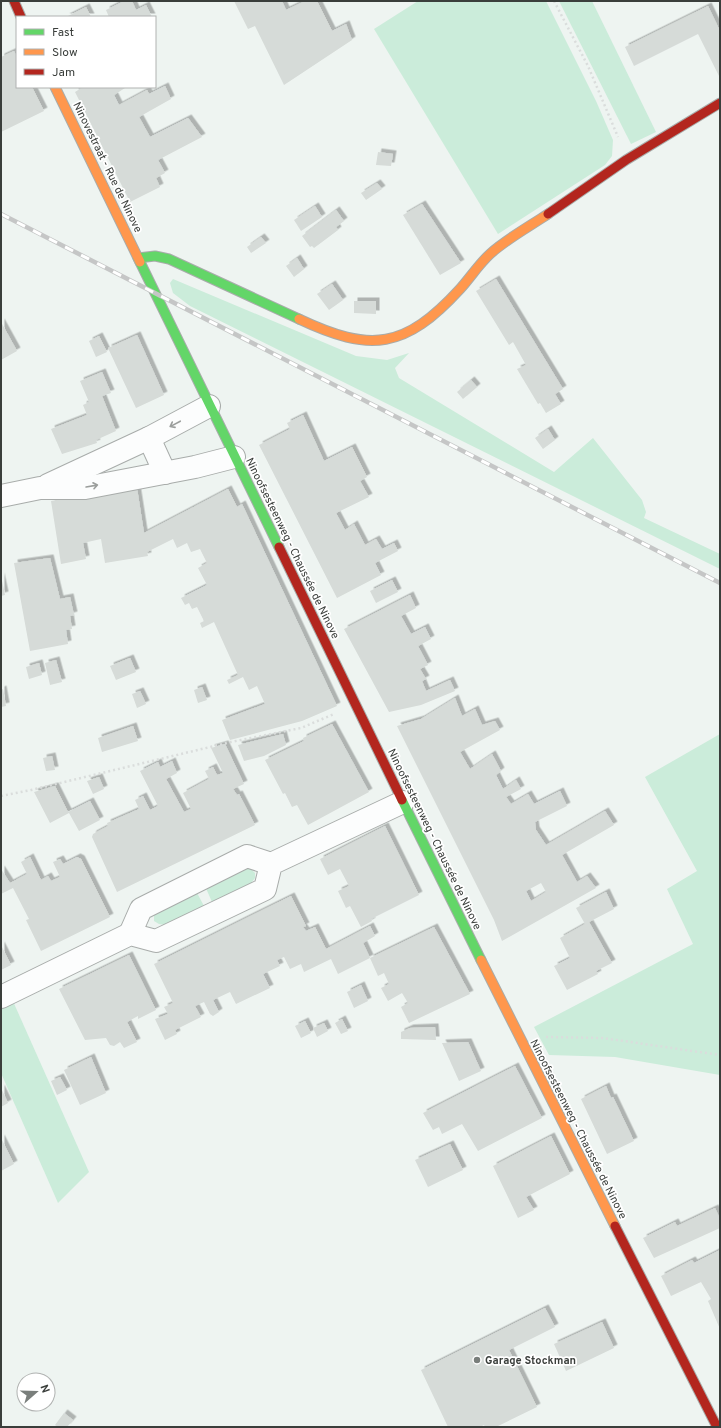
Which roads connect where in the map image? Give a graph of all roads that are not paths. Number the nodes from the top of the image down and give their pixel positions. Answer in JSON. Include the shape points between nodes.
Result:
{"nodes":[{"id":1,"x":14,"y":1,"type":"edge"},
{"id":2,"x":21,"y":16,"type":"edge"},
{"id":3,"x":55,"y":88,"type":"edge"},
{"id":4,"x":720,"y":103,"type":"edge"},
{"id":5,"x":138,"y":258,"type":"junction"},
{"id":6,"x":209,"y":406,"type":"junction"},
{"id":7,"x":149,"y":438,"type":"junction"},
{"id":8,"x":234,"y":457,"type":"junction"},
{"id":9,"x":165,"y":473,"type":"junction"},
{"id":10,"x":40,"y":488,"type":"junction"},
{"id":11,"x":1,"y":496,"type":"edge"},
{"id":12,"x":403,"y":802,"type":"junction"},
{"id":13,"x":271,"y":864,"type":"junction"},
{"id":14,"x":130,"y":934,"type":"junction"},
{"id":15,"x":1,"y":998,"type":"edge"},
{"id":16,"x":717,"y":1427,"type":"edge"}],
"edges":[{"from":1,"to":2,"type":"main road"},
{"from":3,"to":5,"type":"main road","name":"Ninovestraat - Rue de Ninove"},
{"from":4,"to":5,"type":"main road","via":[[626,160],[490,254],[477,271],[424,323],[379,340],[358,340],[329,332],[169,259],[155,256]]},
{"from":5,"to":6,"type":"main road","name":"Ninoofsesteenweg - Chaussée de Ninove"},
{"from":6,"to":7,"type":"street","one_way":true},
{"from":6,"to":8,"type":"main road","name":"Ninoofsesteenweg - Chaussée de Ninove"},
{"from":7,"to":9,"type":"street"},
{"from":7,"to":10,"type":"street"},
{"from":8,"to":9,"type":"street"},
{"from":8,"to":12,"type":"main road","name":"Ninoofsesteenweg - Chaussée de Ninove"},
{"from":10,"to":9,"type":"street","one_way":true,"via":[[85,488]]},
{"from":10,"to":11,"type":"street"},
{"from":12,"to":13,"type":"street"},
{"from":12,"to":16,"type":"main road","name":"Ninoofsesteenweg - Chaussée de Ninove"},
{"from":13,"to":14,"type":"street","via":[[247,856],[148,905],[141,909]]},
{"from":13,"to":14,"type":"street","via":[[265,889],[156,941]]},
{"from":14,"to":15,"type":"street"}]}
